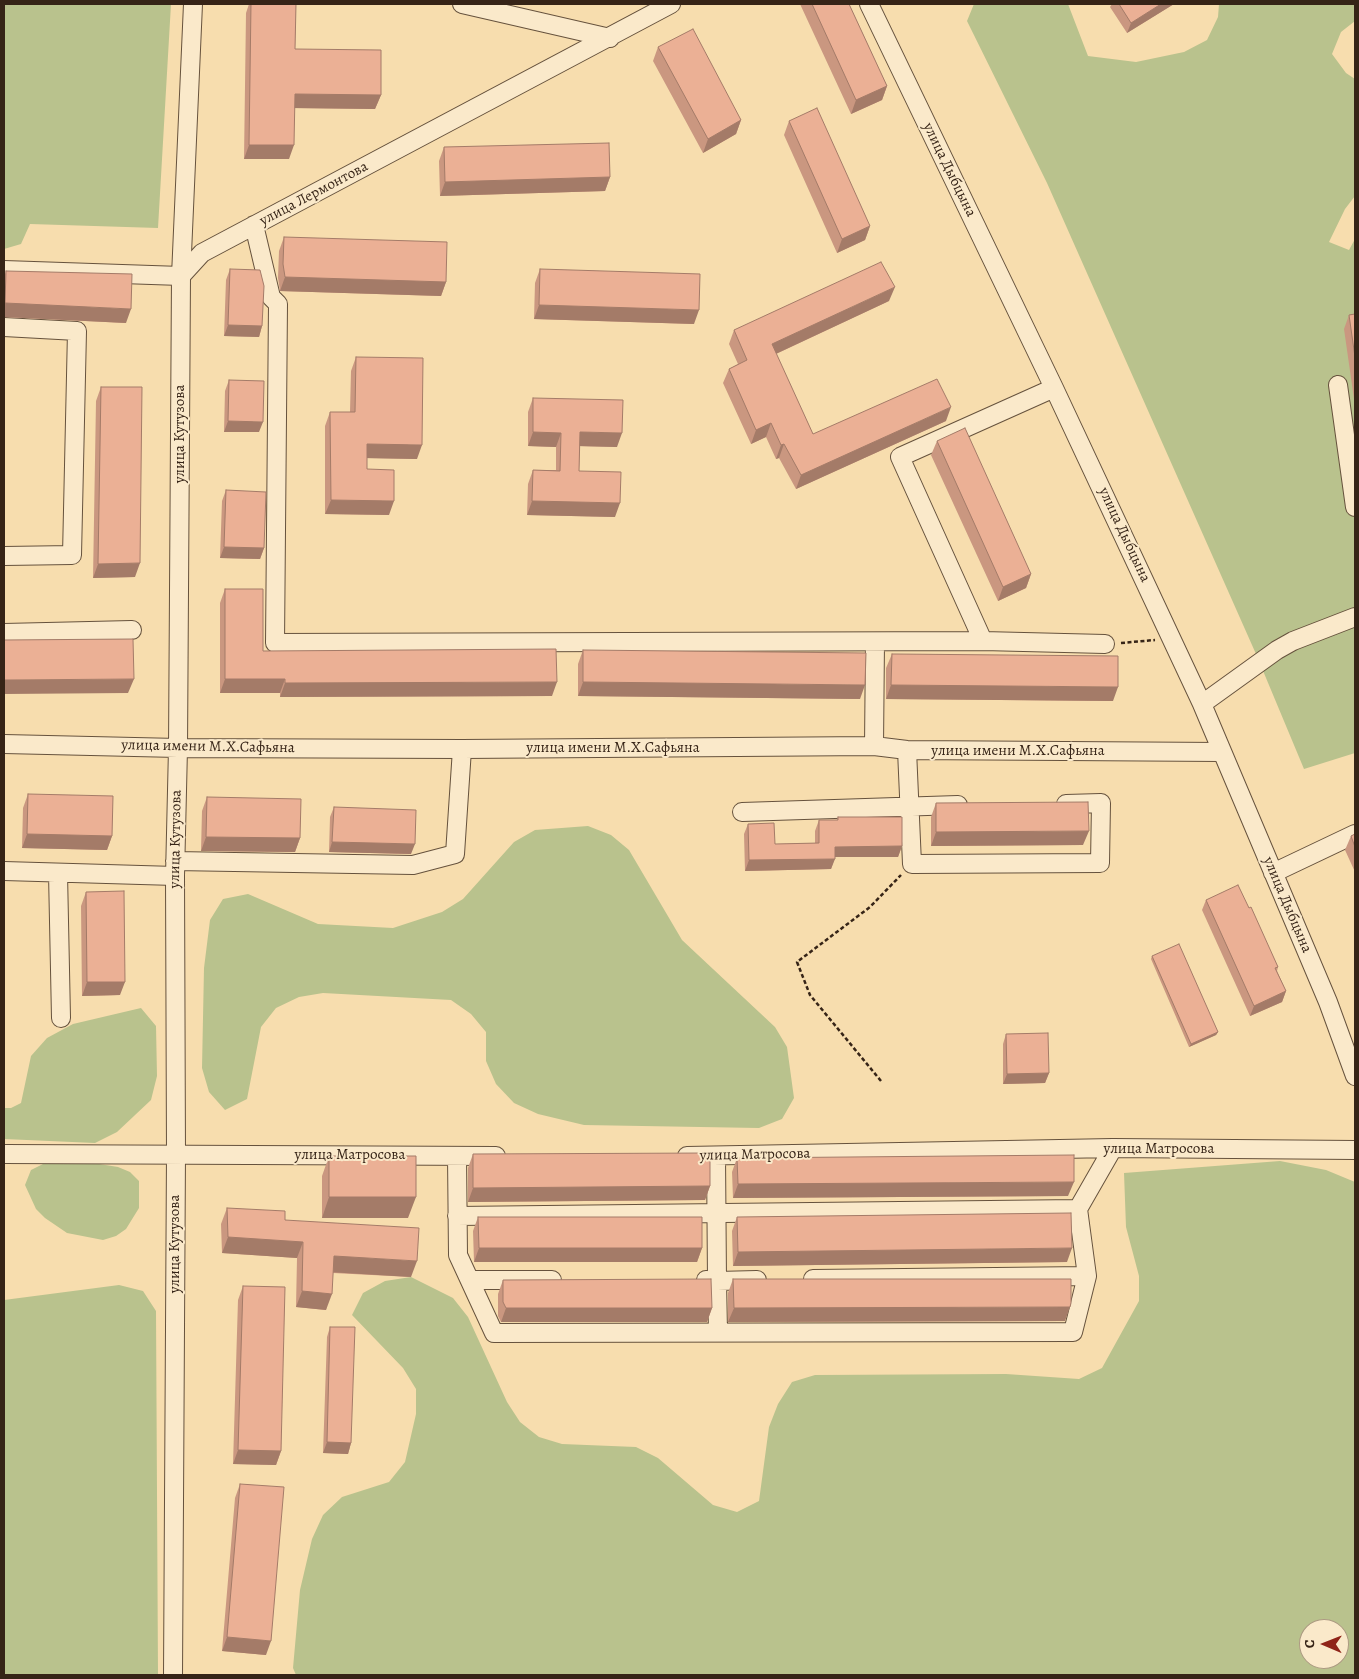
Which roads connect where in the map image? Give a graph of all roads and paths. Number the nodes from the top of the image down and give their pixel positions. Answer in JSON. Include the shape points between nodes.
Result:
{"nodes":[{"id":1,"x":193,"y":4,"type":"edge"},
{"id":2,"x":462,"y":4,"type":"edge"},
{"id":3,"x":671,"y":4,"type":"edge"},
{"id":4,"x":869,"y":4,"type":"edge"},
{"id":5,"x":610,"y":38,"type":"junction"},
{"id":6,"x":254,"y":226,"type":"junction"},
{"id":7,"x":4,"y":270,"type":"edge"},
{"id":8,"x":181,"y":276,"type":"junction"},
{"id":9,"x":4,"y":327,"type":"edge"},
{"id":10,"x":1338,"y":385,"type":"dead end"},
{"id":11,"x":1054,"y":388,"type":"junction"},
{"id":12,"x":1355,"y":507,"type":"edge"},
{"id":13,"x":4,"y":556,"type":"edge"},
{"id":14,"x":1355,"y":617,"type":"edge"},
{"id":15,"x":132,"y":630,"type":"dead end"},
{"id":16,"x":4,"y":633,"type":"edge"},
{"id":17,"x":1173,"y":639,"type":"junction"},
{"id":18,"x":983,"y":641,"type":"junction"},
{"id":19,"x":875,"y":642,"type":"junction"},
{"id":20,"x":1104,"y":644,"type":"joint"},
{"id":21,"x":1202,"y":704,"type":"junction"},
{"id":22,"x":4,"y":744,"type":"edge"},
{"id":23,"x":874,"y":746,"type":"junction"},
{"id":24,"x":178,"y":748,"type":"junction"},
{"id":25,"x":462,"y":749,"type":"junction"},
{"id":26,"x":907,"y":750,"type":"junction"},
{"id":27,"x":1222,"y":752,"type":"junction"},
{"id":28,"x":1053,"y":804,"type":"edge"},
{"id":29,"x":977,"y":805,"type":"edge"},
{"id":30,"x":910,"y":806,"type":"junction"},
{"id":31,"x":742,"y":812,"type":"dead end"},
{"id":32,"x":1355,"y":834,"type":"edge"},
{"id":33,"x":912,"y":864,"type":"junction"},
{"id":34,"x":175,"y":868,"type":"junction"},
{"id":35,"x":4,"y":871,"type":"edge"},
{"id":36,"x":1273,"y":872,"type":"junction"},
{"id":37,"x":58,"y":873,"type":"junction"},
{"id":38,"x":61,"y":1018,"type":"dead end"},
{"id":39,"x":1355,"y":1076,"type":"edge"},
{"id":40,"x":880,"y":1081,"type":"dead end"},
{"id":41,"x":1113,"y":1148,"type":"junction"},
{"id":42,"x":1355,"y":1150,"type":"edge"},
{"id":43,"x":4,"y":1154,"type":"edge"},
{"id":44,"x":176,"y":1154,"type":"junction"},
{"id":45,"x":457,"y":1156,"type":"junction"},
{"id":46,"x":517,"y":1156,"type":"edge"},
{"id":47,"x":666,"y":1156,"type":"edge"},
{"id":48,"x":716,"y":1156,"type":"junction"},
{"id":49,"x":1078,"y":1209,"type":"junction"},
{"id":50,"x":716,"y":1213,"type":"junction"},
{"id":51,"x":457,"y":1216,"type":"junction"},
{"id":52,"x":1087,"y":1276,"type":"junction"},
{"id":53,"x":470,"y":1280,"type":"junction"},
{"id":54,"x":569,"y":1280,"type":"edge"},
{"id":55,"x":687,"y":1280,"type":"edge"},
{"id":56,"x":717,"y":1280,"type":"junction"},
{"id":57,"x":775,"y":1280,"type":"edge"},
{"id":58,"x":794,"y":1280,"type":"edge"},
{"id":59,"x":718,"y":1332,"type":"junction"},
{"id":60,"x":173,"y":1675,"type":"edge"}],
"edges":[{"from":1,"to":8,"type":"street","name":"улица Кутузова"},
{"from":2,"to":5,"type":"street"},
{"from":3,"to":5,"type":"street","name":"улица Лермонтова"},
{"from":4,"to":11,"type":"street","name":"улица Дыбцына"},
{"from":5,"to":6,"type":"street","name":"улица Лермонтова"},
{"from":6,"to":8,"type":"street","name":"улица Лермонтова","via":[[202,253]]},
{"from":6,"to":19,"type":"street","via":[[271,297],[278,304],[275,644]]},
{"from":7,"to":8,"type":"street"},
{"from":8,"to":24,"type":"street","name":"улица Кутузова"},
{"from":9,"to":13,"type":"street","via":[[77,330],[72,555]]},
{"from":10,"to":12,"type":"street"},
{"from":11,"to":17,"type":"street","name":"улица Дыбцына"},
{"from":11,"to":18,"type":"street","via":[[900,457]]},
{"from":14,"to":21,"type":"street","via":[[1277,650]]},
{"from":15,"to":16,"type":"street"},
{"from":17,"to":20,"type":"path"},
{"from":17,"to":21,"type":"street","name":"улица Дыбцына"},
{"from":18,"to":19,"type":"street"},
{"from":18,"to":20,"type":"street"},
{"from":19,"to":23,"type":"street"},
{"from":21,"to":27,"type":"street","name":"улица Дыбцына"},
{"from":22,"to":24,"type":"street","name":"улица имени М.Х.Сафьяна"},
{"from":23,"to":25,"type":"street","name":"улица имени М.Х.Сафьяна"},
{"from":23,"to":26,"type":"street","name":"улица имени М.Х.Сафьяна"},
{"from":24,"to":25,"type":"street","name":"улица имени М.Х.Сафьяна"},
{"from":24,"to":34,"type":"street","name":"улица Кутузова"},
{"from":25,"to":34,"type":"street","via":[[455,854],[413,865]]},
{"from":26,"to":27,"type":"street","name":"улица имени М.Х.Сафьяна"},
{"from":26,"to":30,"type":"street"},
{"from":27,"to":36,"type":"street","name":"улица Дыбцына"},
{"from":28,"to":33,"type":"street","via":[[1101,803],[1100,863]]},
{"from":29,"to":30,"type":"street"},
{"from":30,"to":31,"type":"street"},
{"from":30,"to":33,"type":"street"},
{"from":32,"to":36,"type":"street"},
{"from":33,"to":40,"type":"path","via":[[870,907],[797,962],[810,995]]},
{"from":34,"to":37,"type":"street"},
{"from":34,"to":44,"type":"street","name":"улица Кутузова"},
{"from":35,"to":37,"type":"street"},
{"from":36,"to":39,"type":"street","name":"улица Дыбцына","via":[[1328,1002]]},
{"from":37,"to":38,"type":"street"},
{"from":41,"to":42,"type":"street","name":"улица Матросова"},
{"from":41,"to":48,"type":"street","name":"улица Матросова"},
{"from":41,"to":49,"type":"street"},
{"from":43,"to":44,"type":"street","name":"улица Матросова"},
{"from":44,"to":45,"type":"street","name":"улица Матросова"},
{"from":44,"to":60,"type":"street","name":"улица Кутузова"},
{"from":45,"to":46,"type":"street","name":"улица Матросова"},
{"from":45,"to":51,"type":"street"},
{"from":47,"to":48,"type":"street","name":"улица Матросова"},
{"from":48,"to":50,"type":"street"},
{"from":49,"to":50,"type":"street"},
{"from":49,"to":52,"type":"street"},
{"from":50,"to":51,"type":"street"},
{"from":50,"to":56,"type":"street"},
{"from":51,"to":53,"type":"street","via":[[458,1255]]},
{"from":52,"to":58,"type":"street"},
{"from":52,"to":59,"type":"street","via":[[1073,1332]]},
{"from":53,"to":54,"type":"street"},
{"from":53,"to":59,"type":"street","via":[[494,1333]]},
{"from":55,"to":56,"type":"street"},
{"from":56,"to":57,"type":"street"},
{"from":56,"to":59,"type":"street"}]}
